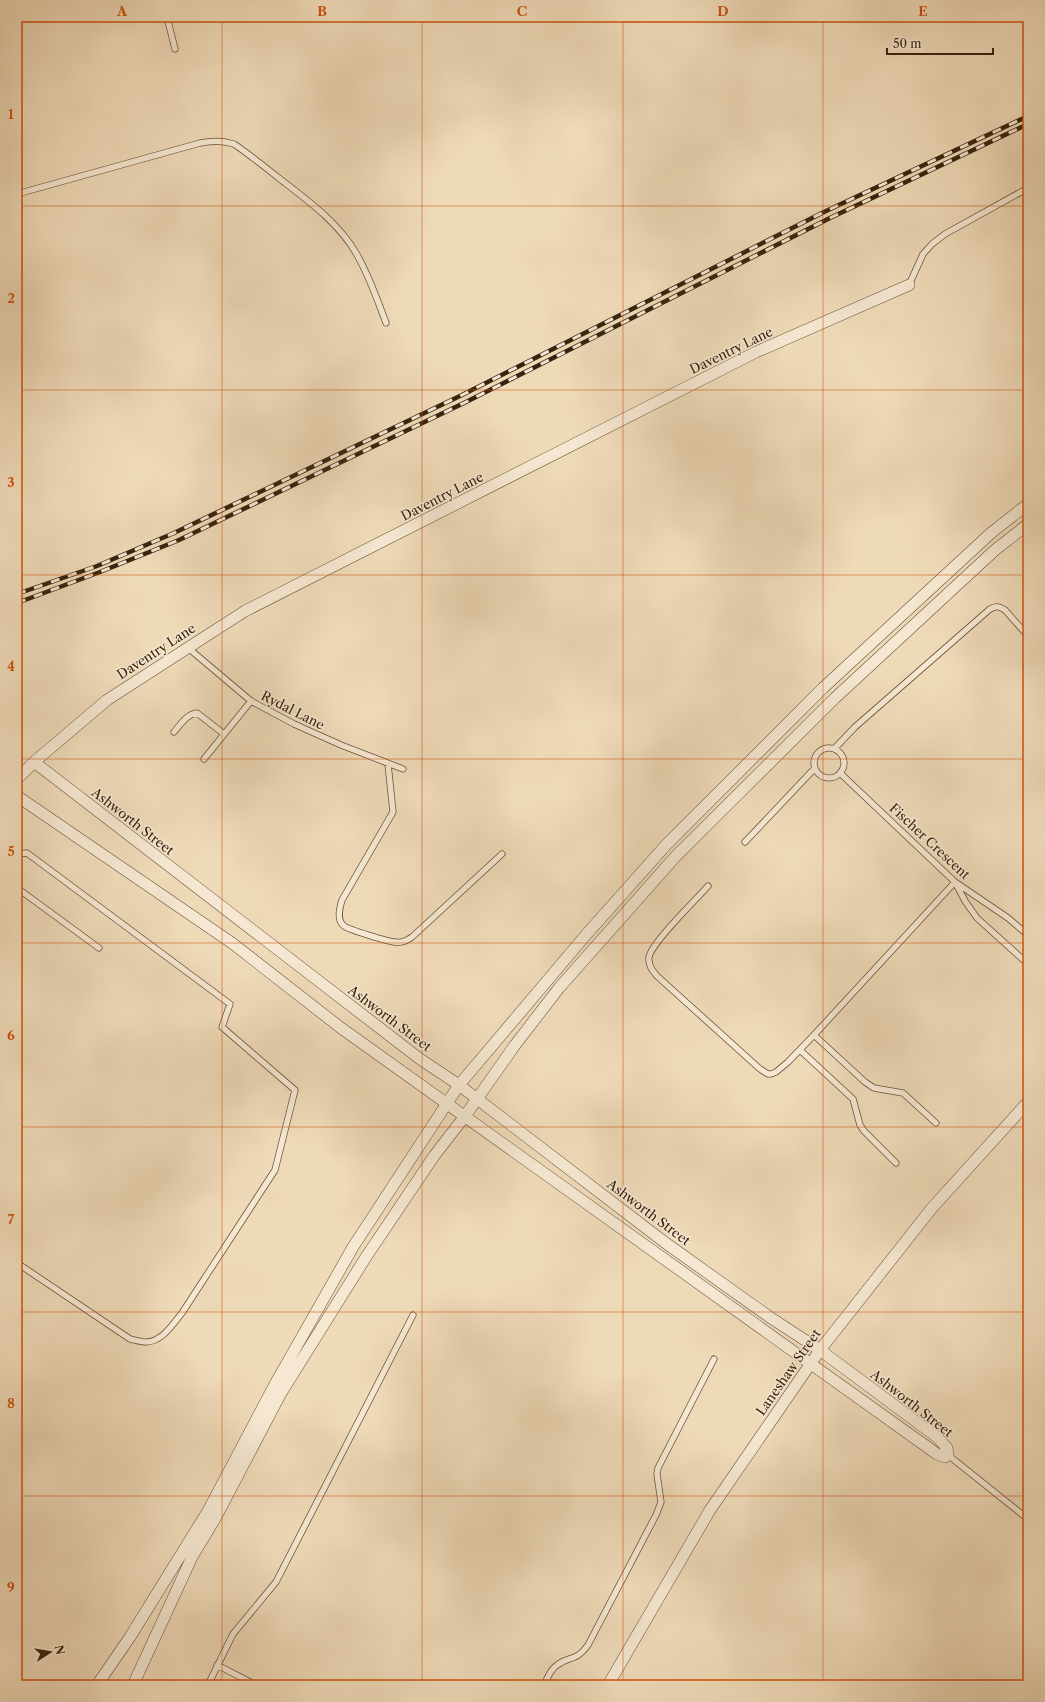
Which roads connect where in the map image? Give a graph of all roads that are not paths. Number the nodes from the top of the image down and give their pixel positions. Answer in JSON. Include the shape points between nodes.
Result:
{"nodes":[{"id":1,"x":167,"y":17,"type":"edge"},
{"id":2,"x":175,"y":49,"type":"dead end"},
{"id":3,"x":1028,"y":188,"type":"edge"},
{"id":4,"x":17,"y":194,"type":"edge"},
{"id":5,"x":908,"y":285,"type":"joint"},
{"id":6,"x":386,"y":323,"type":"dead end"},
{"id":7,"x":1028,"y":504,"type":"edge"},
{"id":8,"x":1028,"y":524,"type":"edge"},
{"id":9,"x":1028,"y":636,"type":"edge"},
{"id":10,"x":187,"y":647,"type":"junction"},
{"id":11,"x":252,"y":701,"type":"junction"},
{"id":12,"x":174,"y":732,"type":"dead end"},
{"id":13,"x":224,"y":734,"type":"junction"},
{"id":14,"x":835,"y":748,"type":"junction"},
{"id":15,"x":204,"y":759,"type":"dead end"},
{"id":16,"x":34,"y":762,"type":"junction"},
{"id":17,"x":388,"y":764,"type":"junction"},
{"id":18,"x":815,"y":768,"type":"junction"},
{"id":19,"x":403,"y":769,"type":"dead end"},
{"id":20,"x":840,"y":773,"type":"junction"},
{"id":21,"x":17,"y":779,"type":"edge"},
{"id":22,"x":17,"y":796,"type":"edge"},
{"id":23,"x":745,"y":842,"type":"dead end"},
{"id":24,"x":17,"y":854,"type":"edge"},
{"id":25,"x":502,"y":854,"type":"dead end"},
{"id":26,"x":955,"y":882,"type":"junction"},
{"id":27,"x":708,"y":886,"type":"dead end"},
{"id":28,"x":17,"y":888,"type":"edge"},
{"id":29,"x":1028,"y":935,"type":"edge"},
{"id":30,"x":99,"y":948,"type":"dead end"},
{"id":31,"x":1028,"y":964,"type":"edge"},
{"id":32,"x":814,"y":1035,"type":"junction"},
{"id":33,"x":800,"y":1050,"type":"junction"},
{"id":34,"x":459,"y":1085,"type":"junction"},
{"id":35,"x":476,"y":1099,"type":"junction"},
{"id":36,"x":1028,"y":1102,"type":"edge"},
{"id":37,"x":446,"y":1103,"type":"junction"},
{"id":38,"x":465,"y":1116,"type":"junction"},
{"id":39,"x":936,"y":1123,"type":"dead end"},
{"id":40,"x":896,"y":1163,"type":"dead end"},
{"id":41,"x":17,"y":1263,"type":"edge"},
{"id":42,"x":413,"y":1315,"type":"dead end"},
{"id":43,"x":820,"y":1350,"type":"junction"},
{"id":44,"x":714,"y":1359,"type":"dead end"},
{"id":45,"x":809,"y":1364,"type":"junction"},
{"id":46,"x":948,"y":1455,"type":"junction"},
{"id":47,"x":212,"y":1514,"type":"junction"},
{"id":48,"x":1028,"y":1519,"type":"edge"},
{"id":49,"x":217,"y":1665,"type":"junction"},
{"id":50,"x":97,"y":1685,"type":"edge"},
{"id":51,"x":133,"y":1685,"type":"edge"},
{"id":52,"x":208,"y":1685,"type":"edge"},
{"id":53,"x":256,"y":1685,"type":"edge"},
{"id":54,"x":544,"y":1685,"type":"edge"},
{"id":55,"x":608,"y":1685,"type":"edge"}],
"edges":[{"from":1,"to":2,"type":"lane"},
{"from":3,"to":5,"type":"lane","via":[[945,234],[932,244],[923,254]]},
{"from":4,"to":6,"type":"lane","via":[[200,143],[214,140],[234,144],[300,194],[342,234],[370,280]]},
{"from":5,"to":10,"type":"street","name":"Daventry Lane","via":[[756,352],[245,611]]},
{"from":7,"to":34,"type":"street","via":[[991,533],[823,688],[666,846],[585,936]]},
{"from":8,"to":35,"type":"street","via":[[989,555],[835,698],[676,856],[559,988]]},
{"from":9,"to":14,"type":"lane","via":[[1005,610],[995,606],[854,727]]},
{"from":10,"to":11,"type":"lane","name":"Rydal Lane"},
{"from":10,"to":16,"type":"street","name":"Daventry Lane","via":[[107,700]]},
{"from":11,"to":13,"type":"lane"},
{"from":11,"to":17,"type":"lane","name":"Rydal Lane","via":[[294,724]]},
{"from":12,"to":13,"type":"lane","via":[[187,717],[197,713]]},
{"from":13,"to":15,"type":"lane"},
{"from":14,"to":18,"type":"lane","via":[[829,747],[818,751],[815,756]]},
{"from":14,"to":20,"type":"lane","via":[[843,757],[843,768]]},
{"from":16,"to":21,"type":"street","name":"Daventry Lane"},
{"from":16,"to":34,"type":"street","name":"Ashworth Street","via":[[355,1010]]},
{"from":17,"to":19,"type":"lane","name":"Rydal Lane"},
{"from":17,"to":25,"type":"lane","via":[[393,812],[342,900],[340,920],[344,926],[386,940],[405,942]]},
{"from":18,"to":20,"type":"lane","via":[[823,777],[835,777]]},
{"from":18,"to":23,"type":"lane"},
{"from":20,"to":26,"type":"lane","name":"Fischer Crescent"},
{"from":22,"to":37,"type":"street","name":"Ashworth Street","via":[[232,943],[341,1028]]},
{"from":24,"to":41,"type":"lane","via":[[27,853],[230,1004],[222,1028],[295,1090],[275,1170],[182,1313],[160,1337],[146,1342],[130,1339]]},
{"from":26,"to":29,"type":"lane","name":"Fischer Crescent","via":[[1008,918]]},
{"from":26,"to":31,"type":"lane","via":[[978,918]]},
{"from":26,"to":32,"type":"lane"},
{"from":27,"to":33,"type":"lane","via":[[652,947],[649,962],[651,969],[768,1074],[776,1072]]},
{"from":28,"to":30,"type":"lane"},
{"from":32,"to":33,"type":"lane"},
{"from":32,"to":39,"type":"lane","via":[[865,1082],[874,1088],[903,1093]]},
{"from":33,"to":40,"type":"lane","via":[[848,1094],[856,1107],[864,1132]]},
{"from":34,"to":35,"type":"street","name":"Ashworth Street"},
{"from":34,"to":37,"type":"street"},
{"from":35,"to":38,"type":"street"},
{"from":35,"to":43,"type":"street","name":"Ashworth Street","via":[[667,1244]]},
{"from":36,"to":43,"type":"street","name":"Laneshaw Street","via":[[932,1208]]},
{"from":37,"to":38,"type":"street","name":"Ashworth Street"},
{"from":37,"to":47,"type":"street","via":[[353,1247],[274,1386]]},
{"from":38,"to":45,"type":"street","name":"Ashworth Street"},
{"from":38,"to":47,"type":"street","via":[[434,1156],[366,1257],[281,1393]]},
{"from":42,"to":49,"type":"lane","via":[[276,1582],[233,1634]]},
{"from":43,"to":45,"type":"street","name":"Laneshaw Street"},
{"from":43,"to":46,"type":"street","name":"Ashworth Street","via":[[936,1437],[947,1448]]},
{"from":44,"to":54,"type":"lane","via":[[658,1468],[661,1502],[649,1529],[582,1654],[554,1667]]},
{"from":45,"to":46,"type":"street","name":"Ashworth Street","via":[[937,1454],[944,1457]]},
{"from":45,"to":55,"type":"street","name":"Laneshaw Street","via":[[710,1510]]},
{"from":46,"to":48,"type":"lane"},
{"from":47,"to":50,"type":"street"},
{"from":47,"to":51,"type":"street"},
{"from":49,"to":52,"type":"lane"},
{"from":49,"to":53,"type":"lane"}]}
